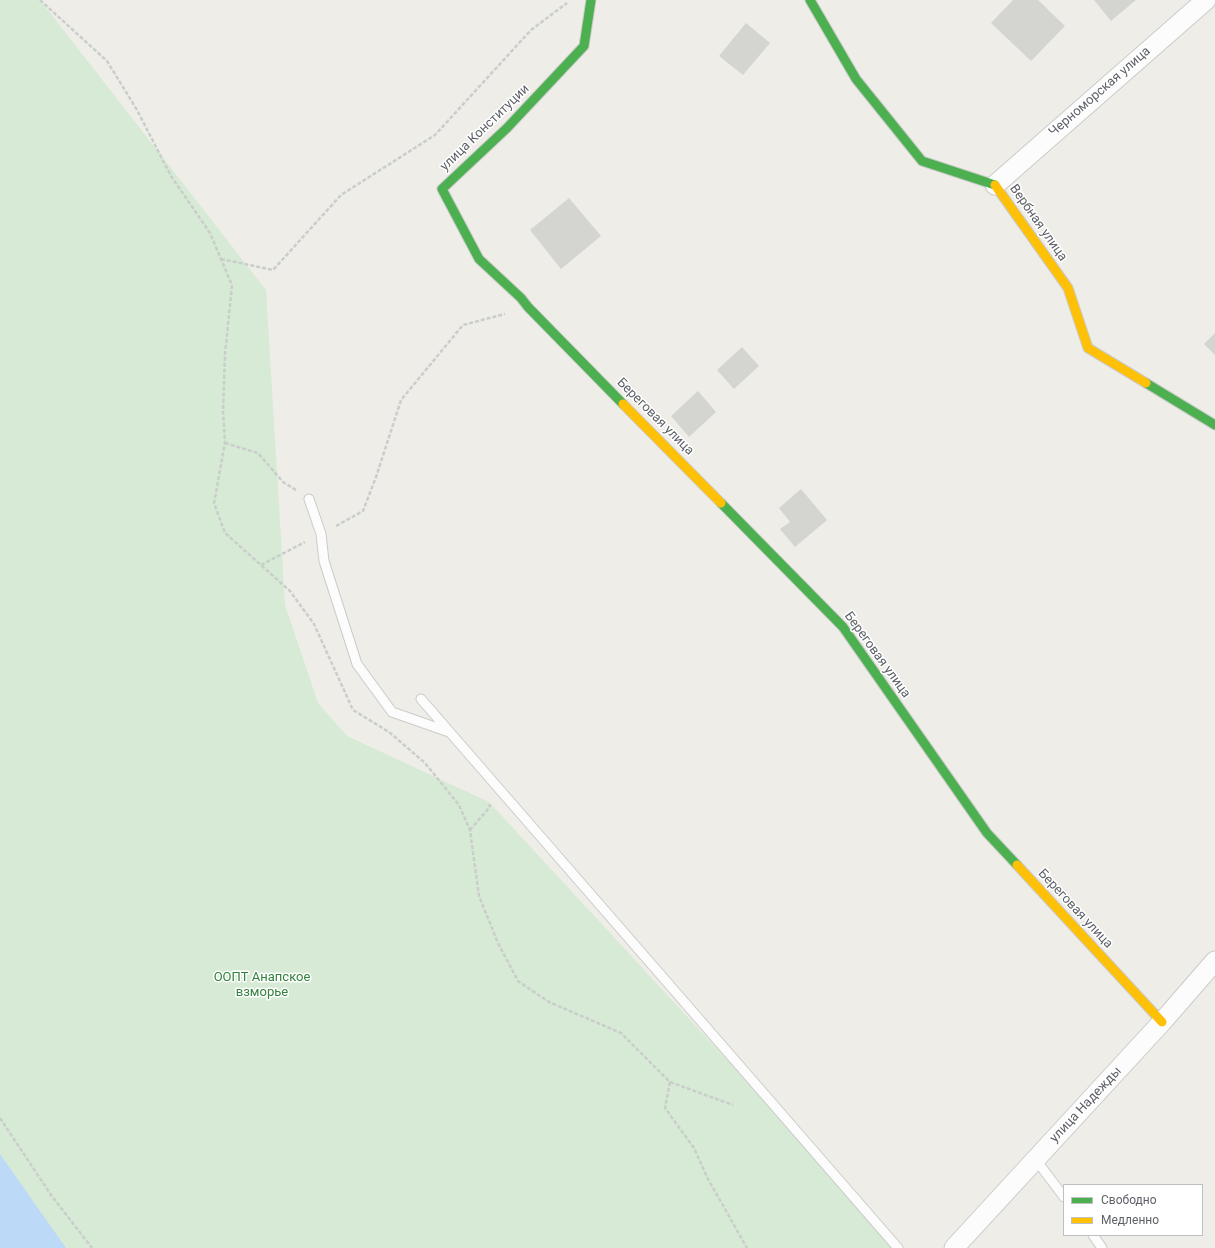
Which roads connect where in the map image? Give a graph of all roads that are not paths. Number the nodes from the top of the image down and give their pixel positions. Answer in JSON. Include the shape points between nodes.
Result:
{"nodes":[{"id":1,"x":591,"y":0,"type":"edge"},
{"id":2,"x":810,"y":0,"type":"edge"},
{"id":3,"x":1206,"y":0,"type":"edge"},
{"id":4,"x":995,"y":185,"type":"junction"},
{"id":5,"x":528,"y":307,"type":"joint"},
{"id":6,"x":1215,"y":425,"type":"edge"},
{"id":7,"x":309,"y":499,"type":"road end"},
{"id":8,"x":421,"y":699,"type":"dead end"},
{"id":9,"x":449,"y":732,"type":"junction"},
{"id":10,"x":1215,"y":960,"type":"edge"},
{"id":11,"x":1162,"y":1022,"type":"junction"},
{"id":12,"x":1036,"y":1160,"type":"junction"},
{"id":13,"x":1063,"y":1196,"type":"edge"},
{"id":14,"x":1094,"y":1236,"type":"edge"},
{"id":15,"x":898,"y":1248,"type":"edge"},
{"id":16,"x":954,"y":1248,"type":"edge"},
{"id":17,"x":1102,"y":1248,"type":"edge"}],
"edges":[{"from":1,"to":5,"type":"street","name":"улица Конституции","via":[[584,46],[507,128],[442,189],[479,258]]},
{"from":2,"to":4,"type":"street","name":"Вербная улица","via":[[856,79],[922,161]]},
{"from":3,"to":4,"type":"street","name":"Черноморская улица"},
{"from":4,"to":6,"type":"street","name":"Вербная улица","via":[[1068,288],[1088,348]]},
{"from":5,"to":11,"type":"street","name":"Береговая улица","via":[[843,627],[987,833]]},
{"from":7,"to":9,"type":"lane","via":[[321,534],[324,562],[356,664],[392,712]]},
{"from":8,"to":9,"type":"lane"},
{"from":9,"to":15,"type":"lane"},
{"from":10,"to":11,"type":"street","name":"улица Надежды"},
{"from":11,"to":12,"type":"street","name":"улица Надежды"},
{"from":12,"to":13,"type":"lane"},
{"from":12,"to":16,"type":"street","name":"улица Надежды"},
{"from":14,"to":17,"type":"lane"}]}
